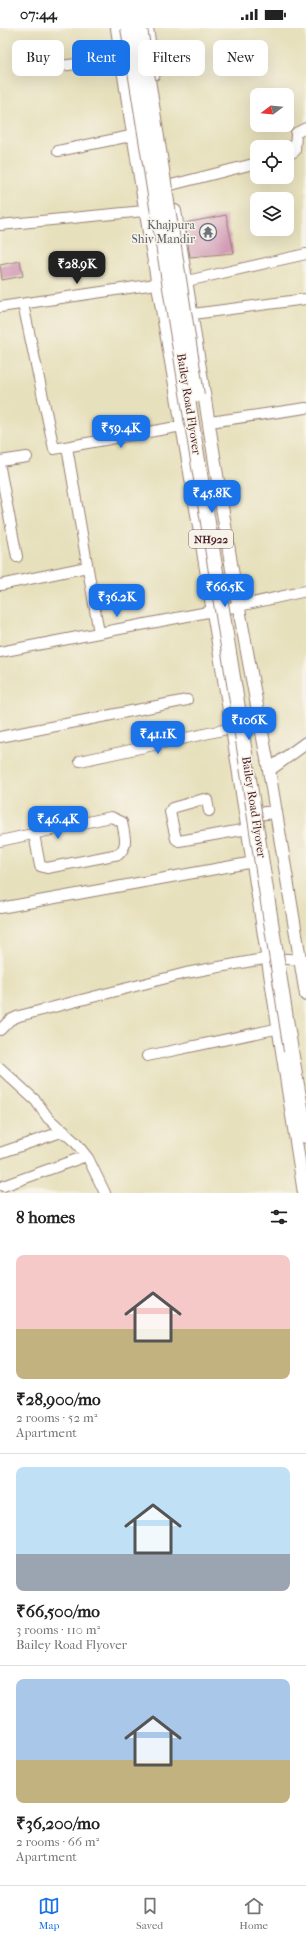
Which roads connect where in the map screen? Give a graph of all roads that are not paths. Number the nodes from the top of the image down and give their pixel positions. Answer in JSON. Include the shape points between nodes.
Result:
{"nodes":[{"id":1,"x":117,"y":28,"type":"edge"},
{"id":2,"x":128,"y":28,"type":"edge"},
{"id":3,"x":140,"y":28,"type":"edge"},
{"id":4,"x":147,"y":28,"type":"edge"},
{"id":5,"x":119,"y":40,"type":"edge"},
{"id":6,"x":124,"y":76,"type":"edge"},
{"id":7,"x":306,"y":128,"type":"edge"},
{"id":8,"x":162,"y":129,"type":"junction"},
{"id":9,"x":133,"y":135,"type":"junction"},
{"id":10,"x":58,"y":151,"type":"dead end"},
{"id":11,"x":294,"y":152,"type":"edge"},
{"id":12,"x":250,"y":166,"type":"edge"},
{"id":13,"x":171,"y":185,"type":"junction"},
{"id":14,"x":144,"y":211,"type":"junction"},
{"id":15,"x":0,"y":225,"type":"edge"},
{"id":16,"x":306,"y":254,"type":"edge"},
{"id":17,"x":187,"y":281,"type":"junction"},
{"id":18,"x":156,"y":284,"type":"junction"},
{"id":19,"x":306,"y":299,"type":"edge"},
{"id":20,"x":23,"y":304,"type":"junction"},
{"id":21,"x":0,"y":307,"type":"edge"},
{"id":22,"x":193,"y":314,"type":"junction"},
{"id":23,"x":306,"y":408,"type":"edge"},
{"id":24,"x":210,"y":422,"type":"junction"},
{"id":25,"x":182,"y":426,"type":"junction"},
{"id":26,"x":67,"y":447,"type":"junction"},
{"id":27,"x":27,"y":457,"type":"dead end"},
{"id":28,"x":0,"y":461,"type":"edge"},
{"id":29,"x":0,"y":468,"type":"edge"},
{"id":30,"x":4,"y":504,"type":"edge"},
{"id":31,"x":17,"y":557,"type":"dead end"},
{"id":32,"x":88,"y":567,"type":"junction"},
{"id":33,"x":0,"y":584,"type":"edge"},
{"id":34,"x":306,"y":591,"type":"edge"},
{"id":35,"x":239,"y":606,"type":"junction"},
{"id":36,"x":213,"y":611,"type":"junction"},
{"id":37,"x":99,"y":633,"type":"junction"},
{"id":38,"x":0,"y":652,"type":"edge"},
{"id":39,"x":187,"y":700,"type":"dead end"},
{"id":40,"x":232,"y":728,"type":"junction"},
{"id":41,"x":0,"y":737,"type":"edge"},
{"id":42,"x":306,"y":743,"type":"edge"},
{"id":43,"x":265,"y":751,"type":"junction"},
{"id":44,"x":236,"y":755,"type":"junction"},
{"id":45,"x":80,"y":761,"type":"dead end"},
{"id":46,"x":269,"y":770,"type":"junction"},
{"id":47,"x":209,"y":811,"type":"dead end"},
{"id":48,"x":276,"y":812,"type":"junction"},
{"id":49,"x":246,"y":815,"type":"junction"},
{"id":50,"x":248,"y":829,"type":"junction"},
{"id":51,"x":34,"y":834,"type":"junction"},
{"id":52,"x":0,"y":841,"type":"edge"},
{"id":53,"x":254,"y":862,"type":"junction"},
{"id":54,"x":0,"y":908,"type":"edge"},
{"id":55,"x":269,"y":958,"type":"junction"},
{"id":56,"x":303,"y":960,"type":"edge"},
{"id":57,"x":306,"y":995,"type":"edge"},
{"id":58,"x":5,"y":1021,"type":"edge"},
{"id":59,"x":280,"y":1028,"type":"junction"},
{"id":60,"x":0,"y":1030,"type":"edge"},
{"id":61,"x":295,"y":1050,"type":"junction"},
{"id":62,"x":147,"y":1056,"type":"dead end"},
{"id":63,"x":0,"y":1068,"type":"edge"},
{"id":64,"x":306,"y":1087,"type":"edge"},
{"id":65,"x":64,"y":1131,"type":"junction"},
{"id":66,"x":306,"y":1136,"type":"edge"},
{"id":67,"x":0,"y":1153,"type":"edge"},
{"id":68,"x":86,"y":1156,"type":"junction"},
{"id":69,"x":3,"y":1186,"type":"dead end"},
{"id":70,"x":105,"y":1193,"type":"edge"},
{"id":71,"x":304,"y":1193,"type":"edge"}],
"edges":[{"from":1,"to":5,"type":"main road"},
{"from":2,"to":61,"type":"highway","name":"Bailey Road Flyover","number":"NH922","bridge":true},
{"from":3,"to":61,"type":"highway","name":"Bailey Road Flyover","number":"NH922","bridge":true},
{"from":4,"to":8,"type":"main road"},
{"from":6,"to":9,"type":"main road"},
{"from":7,"to":11,"type":"street","via":[[296,132]]},
{"from":8,"to":9,"type":"street"},
{"from":8,"to":13,"type":"main road"},
{"from":9,"to":10,"type":"street"},
{"from":9,"to":14,"type":"main road"},
{"from":12,"to":13,"type":"street"},
{"from":13,"to":17,"type":"main road"},
{"from":14,"to":15,"type":"street"},
{"from":14,"to":18,"type":"main road"},
{"from":16,"to":17,"type":"street"},
{"from":17,"to":18,"type":"street"},
{"from":17,"to":22,"type":"main road"},
{"from":18,"to":20,"type":"street"},
{"from":18,"to":25,"type":"main road"},
{"from":19,"to":22,"type":"street"},
{"from":20,"to":21,"type":"street"},
{"from":20,"to":26,"type":"street","via":[[53,447]]},
{"from":22,"to":24,"type":"main road"},
{"from":23,"to":24,"type":"street"},
{"from":24,"to":35,"type":"main road"},
{"from":25,"to":26,"type":"street"},
{"from":25,"to":36,"type":"main road"},
{"from":26,"to":32,"type":"street"},
{"from":27,"to":28,"type":"street"},
{"from":29,"to":30,"type":"street"},
{"from":30,"to":31,"type":"street"},
{"from":32,"to":33,"type":"street"},
{"from":32,"to":37,"type":"street"},
{"from":34,"to":35,"type":"street"},
{"from":35,"to":36,"type":"street"},
{"from":35,"to":43,"type":"main road"},
{"from":36,"to":37,"type":"street"},
{"from":36,"to":40,"type":"main road"},
{"from":37,"to":38,"type":"street"},
{"from":39,"to":41,"type":"street"},
{"from":40,"to":44,"type":"main road"},
{"from":40,"to":45,"type":"street"},
{"from":42,"to":46,"type":"main road"},
{"from":43,"to":44,"type":"main road"},
{"from":43,"to":46,"type":"main road"},
{"from":44,"to":49,"type":"main road"},
{"from":46,"to":48,"type":"main road"},
{"from":47,"to":50,"type":"street","via":[[207,800],[172,808],[170,812],[176,838],[179,841]]},
{"from":48,"to":49,"type":"main road"},
{"from":48,"to":56,"type":"main road"},
{"from":49,"to":50,"type":"main road"},
{"from":50,"to":53,"type":"main road"},
{"from":51,"to":51,"type":"street","via":[[111,817],[122,822],[126,843],[125,849],[119,854],[47,868],[40,866]]},
{"from":51,"to":52,"type":"street"},
{"from":53,"to":54,"type":"street"},
{"from":53,"to":55,"type":"main road"},
{"from":55,"to":56,"type":"street"},
{"from":55,"to":58,"type":"street","via":[[186,973]]},
{"from":55,"to":59,"type":"main road"},
{"from":56,"to":57,"type":"main road"},
{"from":58,"to":60,"type":"street"},
{"from":59,"to":62,"type":"street"},
{"from":59,"to":71,"type":"main road"},
{"from":61,"to":64,"type":"highway","name":"Bailey Road Flyover","number":"NH922"},
{"from":61,"to":66,"type":"highway","name":"Bailey Road Flyover","number":"NH922"},
{"from":63,"to":65,"type":"street"},
{"from":65,"to":67,"type":"street"},
{"from":65,"to":68,"type":"street"},
{"from":68,"to":69,"type":"street"},
{"from":68,"to":70,"type":"street"}]}
